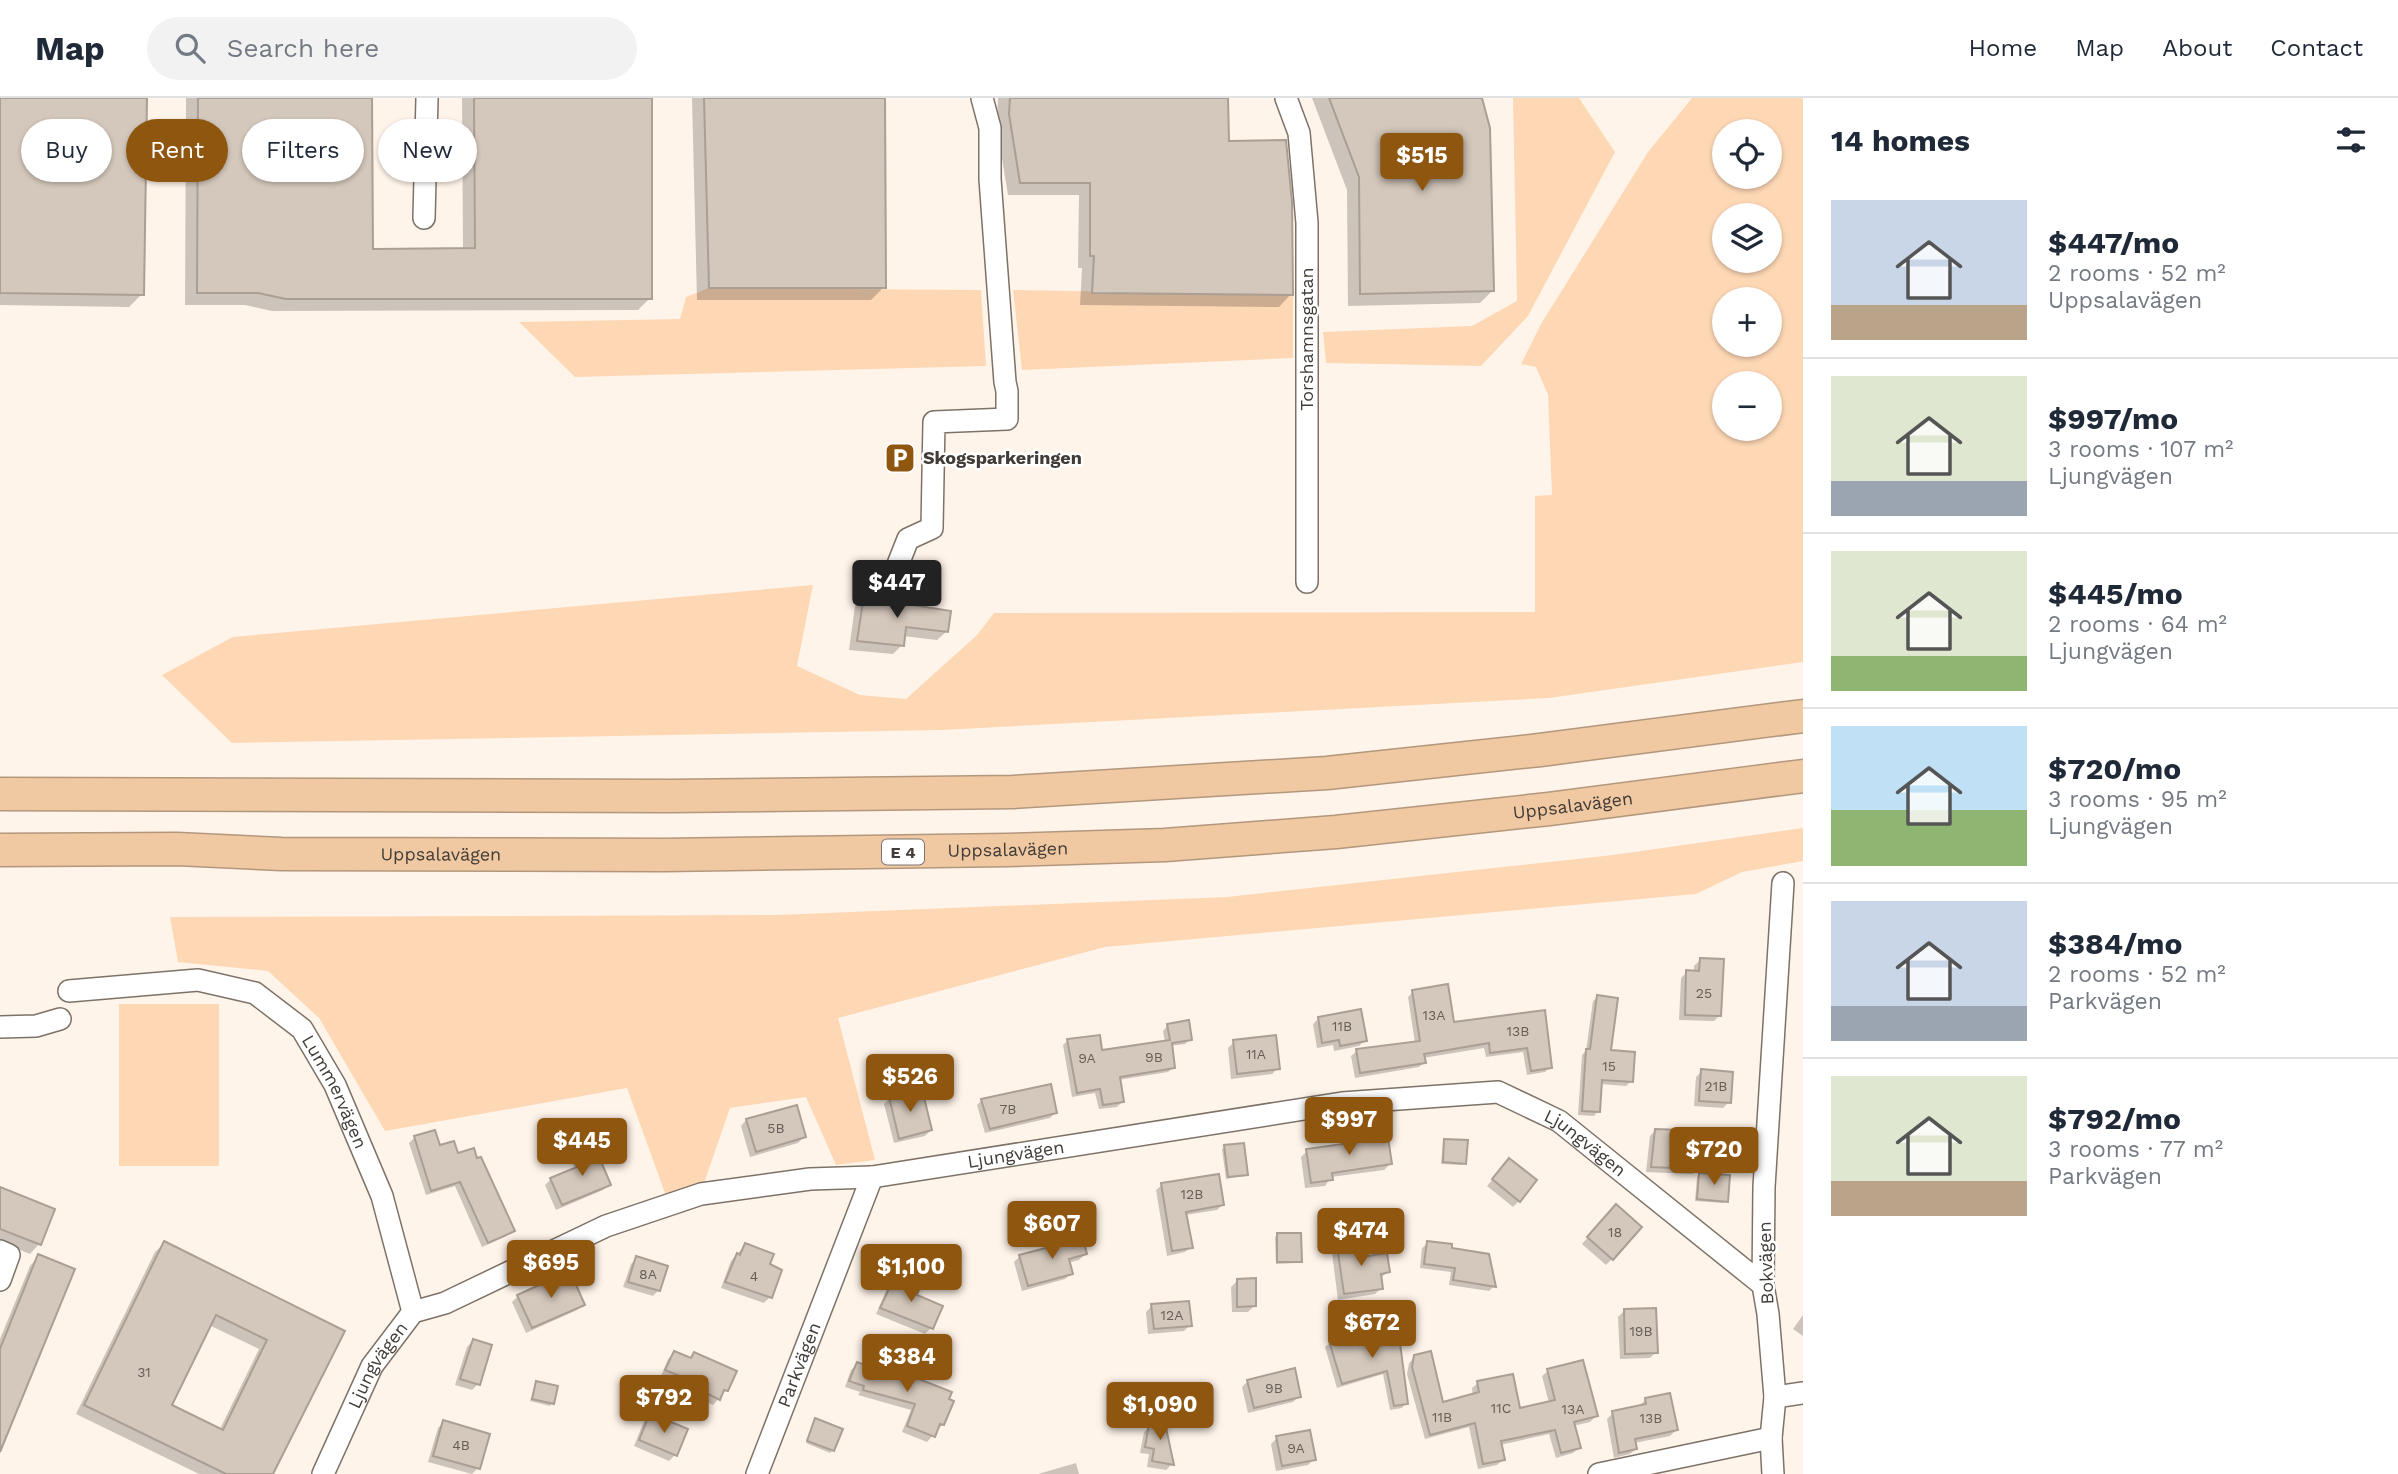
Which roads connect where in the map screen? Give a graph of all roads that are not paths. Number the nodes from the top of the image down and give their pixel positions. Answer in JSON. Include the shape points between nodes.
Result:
{"nodes":[{"id":1,"x":427,"y":98,"type":"edge"},
{"id":2,"x":982,"y":98,"type":"edge"},
{"id":3,"x":1286,"y":98,"type":"edge"},
{"id":4,"x":424,"y":218,"type":"dead end"},
{"id":5,"x":891,"y":582,"type":"dead end"},
{"id":6,"x":1307,"y":582,"type":"dead end"},
{"id":7,"x":1803,"y":716,"type":"edge"},
{"id":8,"x":1803,"y":776,"type":"edge"},
{"id":9,"x":0,"y":794,"type":"edge"},
{"id":10,"x":0,"y":850,"type":"edge"},
{"id":11,"x":1783,"y":883,"type":"dead end"},
{"id":12,"x":69,"y":991,"type":"dead end"},
{"id":13,"x":60,"y":1019,"type":"dead end"},
{"id":14,"x":0,"y":1027,"type":"edge"},
{"id":15,"x":872,"y":1177,"type":"junction"},
{"id":16,"x":0,"y":1251,"type":"edge"},
{"id":17,"x":0,"y":1280,"type":"edge"},
{"id":18,"x":1763,"y":1285,"type":"junction"},
{"id":19,"x":413,"y":1312,"type":"junction"},
{"id":20,"x":1803,"y":1393,"type":"edge"},
{"id":21,"x":1775,"y":1397,"type":"junction"},
{"id":22,"x":1771,"y":1438,"type":"junction"},
{"id":23,"x":323,"y":1474,"type":"edge"},
{"id":24,"x":757,"y":1474,"type":"edge"},
{"id":25,"x":1599,"y":1474,"type":"edge"},
{"id":26,"x":1773,"y":1474,"type":"edge"}],
"edges":[{"from":1,"to":4,"type":"street"},
{"from":2,"to":5,"type":"street","via":[[990,128],[1007,419],[934,422],[932,528],[908,539]]},
{"from":3,"to":6,"type":"street","name":"Torshamnsgatan","via":[[1299,133],[1307,223]]},
{"from":7,"to":9,"type":"highway","via":[[1327,773],[1013,792]]},
{"from":8,"to":10,"type":"highway","name":"Uppsalavägen","number":"E 4","via":[[1336,832],[1164,845],[665,855]]},
{"from":11,"to":18,"type":"street","name":"Bokvägen","via":[[1764,1187]]},
{"from":12,"to":19,"type":"street","name":"Lummervägen","via":[[198,980],[255,993],[302,1029],[335,1085],[382,1196]]},
{"from":13,"to":14,"type":"street","via":[[36,1026]]},
{"from":15,"to":18,"type":"street","name":"Ljungvägen","via":[[1342,1103],[1498,1092],[1559,1121]]},
{"from":15,"to":19,"type":"street","name":"Ljungvägen","via":[[810,1179],[701,1194],[606,1226],[445,1303]]},
{"from":15,"to":24,"type":"street","name":"Parkvägen"},
{"from":16,"to":17,"type":"street","via":[[9,1255]]},
{"from":18,"to":21,"type":"street","name":"Bokvägen"},
{"from":19,"to":23,"type":"street","name":"Ljungvägen","via":[[372,1366]]},
{"from":20,"to":21,"type":"street"},
{"from":21,"to":22,"type":"street","name":"Bokvägen"},
{"from":22,"to":25,"type":"street"},
{"from":22,"to":26,"type":"street","name":"Bokvägen"}]}
